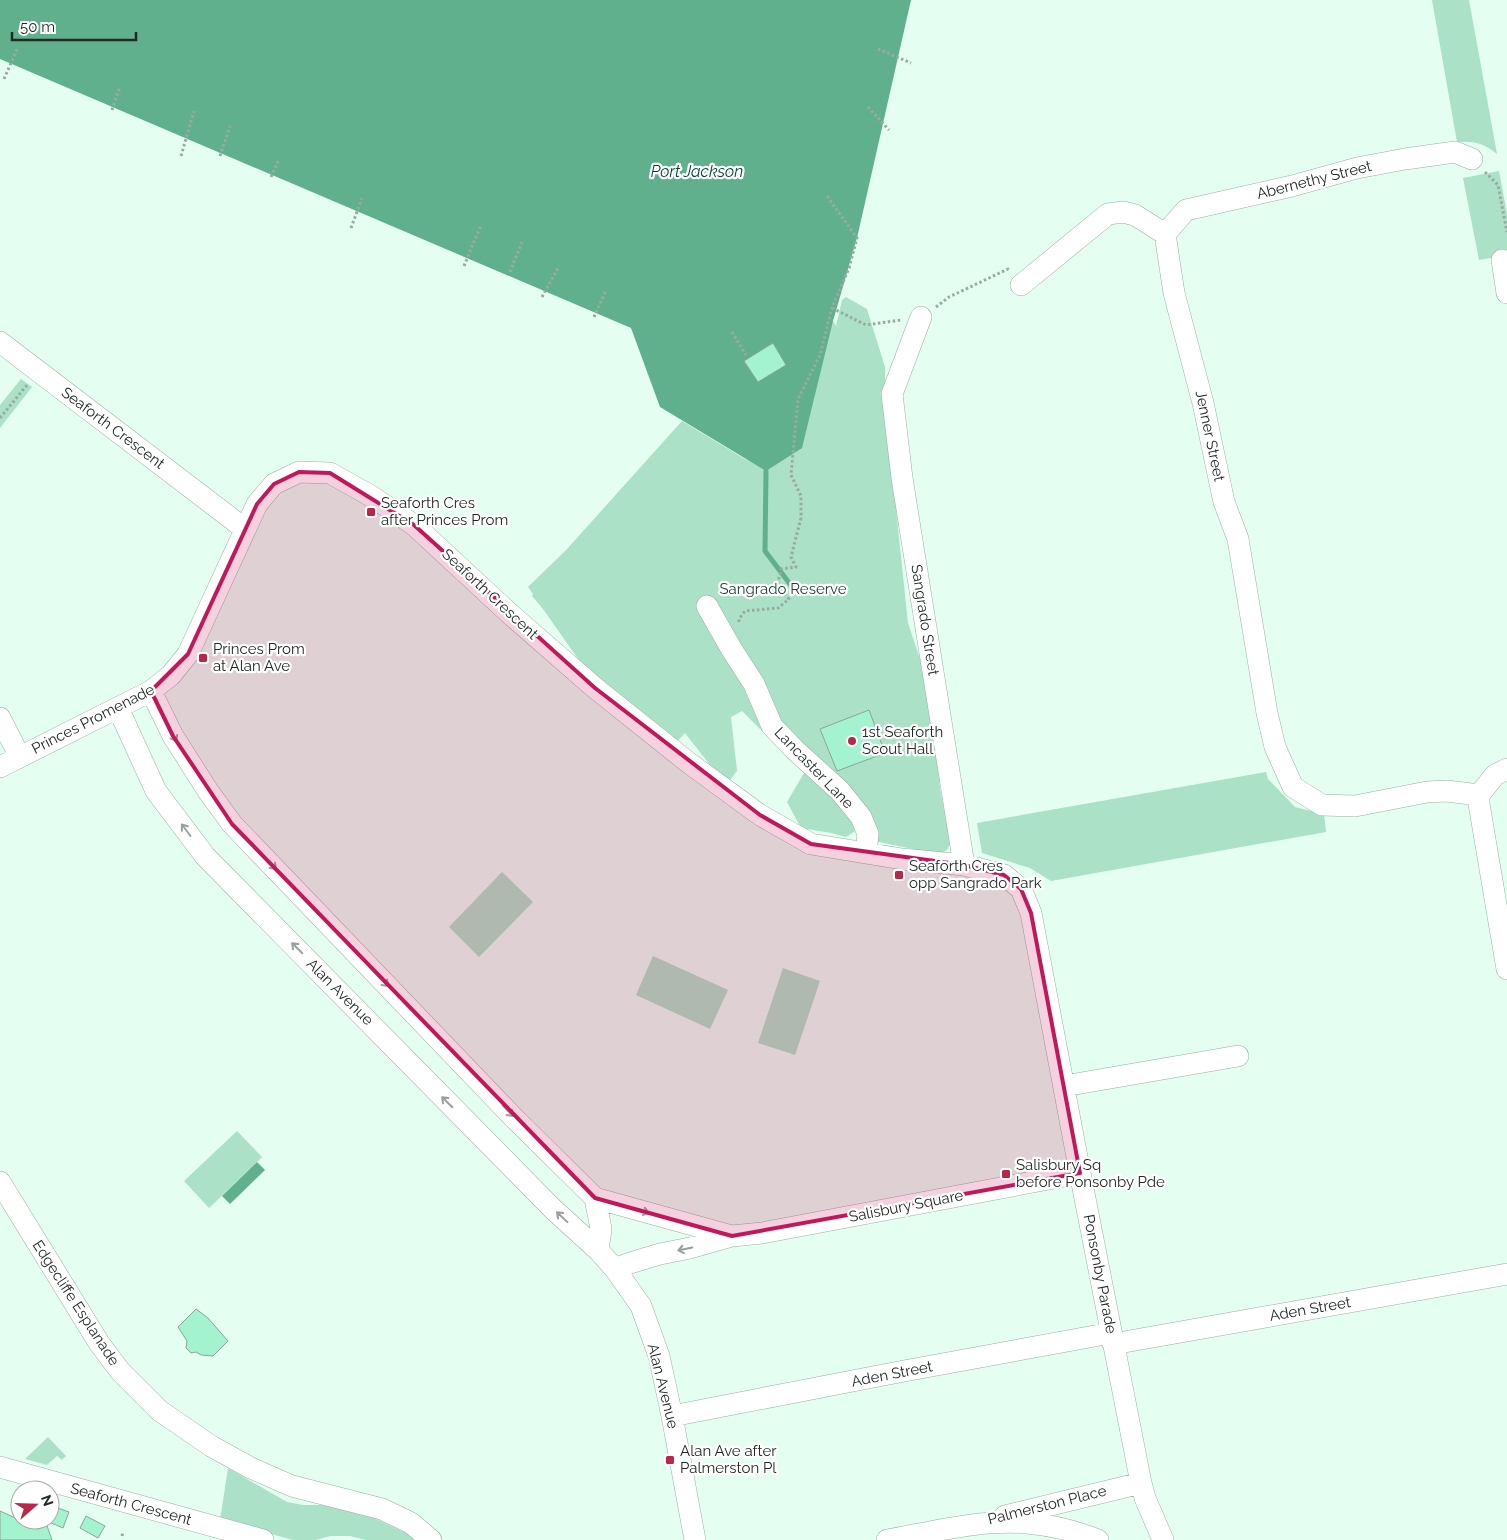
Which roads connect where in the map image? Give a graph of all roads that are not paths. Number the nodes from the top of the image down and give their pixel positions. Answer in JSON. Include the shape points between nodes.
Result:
{"nodes":[{"id":1,"x":1472,"y":159,"type":"road end"},
{"id":2,"x":1165,"y":234,"type":"junction"},
{"id":3,"x":1502,"y":260,"type":"dead end"},
{"id":4,"x":1028,"y":278,"type":"road end"},
{"id":5,"x":1507,"y":293,"type":"edge"},
{"id":6,"x":921,"y":317,"type":"road end"},
{"id":7,"x":0,"y":342,"type":"edge"},
{"id":8,"x":245,"y":529,"type":"junction"},
{"id":9,"x":707,"y":606,"type":"dead end"},
{"id":10,"x":152,"y":691,"type":"junction"},
{"id":11,"x":118,"y":708,"type":"junction"},
{"id":12,"x":0,"y":718,"type":"edge"},
{"id":13,"x":20,"y":757,"type":"junction"},
{"id":14,"x":0,"y":767,"type":"edge"},
{"id":15,"x":1507,"y":769,"type":"edge"},
{"id":16,"x":1479,"y":795,"type":"junction"},
{"id":17,"x":866,"y":853,"type":"junction"},
{"id":18,"x":964,"y":865,"type":"junction"},
{"id":19,"x":1507,"y":969,"type":"edge"},
{"id":20,"x":1238,"y":1056,"type":"dead end"},
{"id":21,"x":1064,"y":1086,"type":"junction"},
{"id":22,"x":1080,"y":1173,"type":"junction"},
{"id":23,"x":0,"y":1182,"type":"edge"},
{"id":24,"x":595,"y":1198,"type":"junction"},
{"id":25,"x":732,"y":1236,"type":"junction"},
{"id":26,"x":598,"y":1250,"type":"junction"},
{"id":27,"x":615,"y":1269,"type":"junction"},
{"id":28,"x":1507,"y":1274,"type":"edge"},
{"id":29,"x":1112,"y":1339,"type":"junction"},
{"id":30,"x":672,"y":1416,"type":"junction"},
{"id":31,"x":0,"y":1468,"type":"edge"},
{"id":32,"x":1141,"y":1483,"type":"junction"},
{"id":33,"x":954,"y":1528,"type":"junction"},
{"id":34,"x":263,"y":1540,"type":"edge"},
{"id":35,"x":431,"y":1540,"type":"edge"},
{"id":36,"x":695,"y":1540,"type":"edge"},
{"id":37,"x":887,"y":1540,"type":"edge"},
{"id":38,"x":1098,"y":1540,"type":"edge"},
{"id":39,"x":1163,"y":1540,"type":"edge"}],
"edges":[{"from":1,"to":2,"type":"street","name":"Abernethy Street","via":[[1455,152],[1357,168],[1186,210]]},
{"from":2,"to":4,"type":"street","via":[[1135,216],[1123,212],[1108,214]]},
{"from":2,"to":16,"type":"street","name":"Jenner Street","via":[[1174,293],[1204,403],[1224,502],[1238,539],[1267,713],[1275,747],[1293,787],[1322,805],[1355,806],[1428,792]]},
{"from":3,"to":5,"type":"street"},
{"from":6,"to":18,"type":"street","name":"Sangrado Street","via":[[892,394],[902,478]]},
{"from":7,"to":8,"type":"street","name":"Seaforth Crescent"},
{"from":8,"to":10,"type":"street","name":"Princes Promenade","via":[[188,654]]},
{"from":8,"to":17,"type":"street","name":"Seaforth Crescent","via":[[257,504],[274,484],[299,472],[330,473],[414,525],[595,688],[689,763],[760,814],[811,844]]},
{"from":9,"to":17,"type":"street","name":"Lancaster Lane","via":[[754,684],[772,726],[840,791],[861,817],[868,834]]},
{"from":10,"to":11,"type":"street","name":"Princes Promenade"},
{"from":10,"to":24,"type":"street","one_way":true,"via":[[173,736],[232,824]]},
{"from":11,"to":13,"type":"street","name":"Princes Promenade"},
{"from":26,"to":11,"type":"street","name":"Alan Avenue","one_way":true,"via":[[554,1210],[205,856],[156,790]]},
{"from":12,"to":13,"type":"street"},
{"from":13,"to":14,"type":"street","name":"Princes Promenade"},
{"from":15,"to":16,"type":"street","via":[[1495,775]]},
{"from":16,"to":19,"type":"street"},
{"from":17,"to":18,"type":"street","name":"Seaforth Crescent"},
{"from":18,"to":21,"type":"street","name":"Ponsonby Parade","via":[[1004,875],[1021,889],[1031,913]]},
{"from":20,"to":21,"type":"street"},
{"from":21,"to":22,"type":"street","name":"Ponsonby Parade"},
{"from":22,"to":25,"type":"street","name":"Salisbury Square"},
{"from":22,"to":29,"type":"street","name":"Ponsonby Parade"},
{"from":23,"to":35,"type":"street","name":"Edgecliffe Esplanade","via":[[99,1343],[120,1371],[160,1411],[211,1446],[251,1468],[292,1486],[382,1509],[412,1523]]},
{"from":24,"to":25,"type":"street","one_way":true},
{"from":24,"to":26,"type":"street","via":[[601,1229]]},
{"from":25,"to":27,"type":"street","one_way":true,"via":[[637,1260]]},
{"from":26,"to":27,"type":"street","name":"Alan Avenue"},
{"from":27,"to":30,"type":"street","name":"Alan Avenue","via":[[641,1306],[659,1356]]},
{"from":28,"to":29,"type":"street","name":"Aden Street"},
{"from":29,"to":30,"type":"street","name":"Aden Street","via":[[904,1371]]},
{"from":29,"to":32,"type":"street","name":"Ponsonby Parade"},
{"from":30,"to":36,"type":"street","name":"Alan Avenue"},
{"from":31,"to":34,"type":"street","name":"Seaforth Crescent"},
{"from":32,"to":33,"type":"street","name":"Palmerston Place"},
{"from":32,"to":39,"type":"street","name":"Ponsonby Parade"},
{"from":33,"to":37,"type":"street","name":"Palmerston Place"},
{"from":33,"to":38,"type":"street","name":"Palmerston Place","via":[[1027,1523]]}]}
